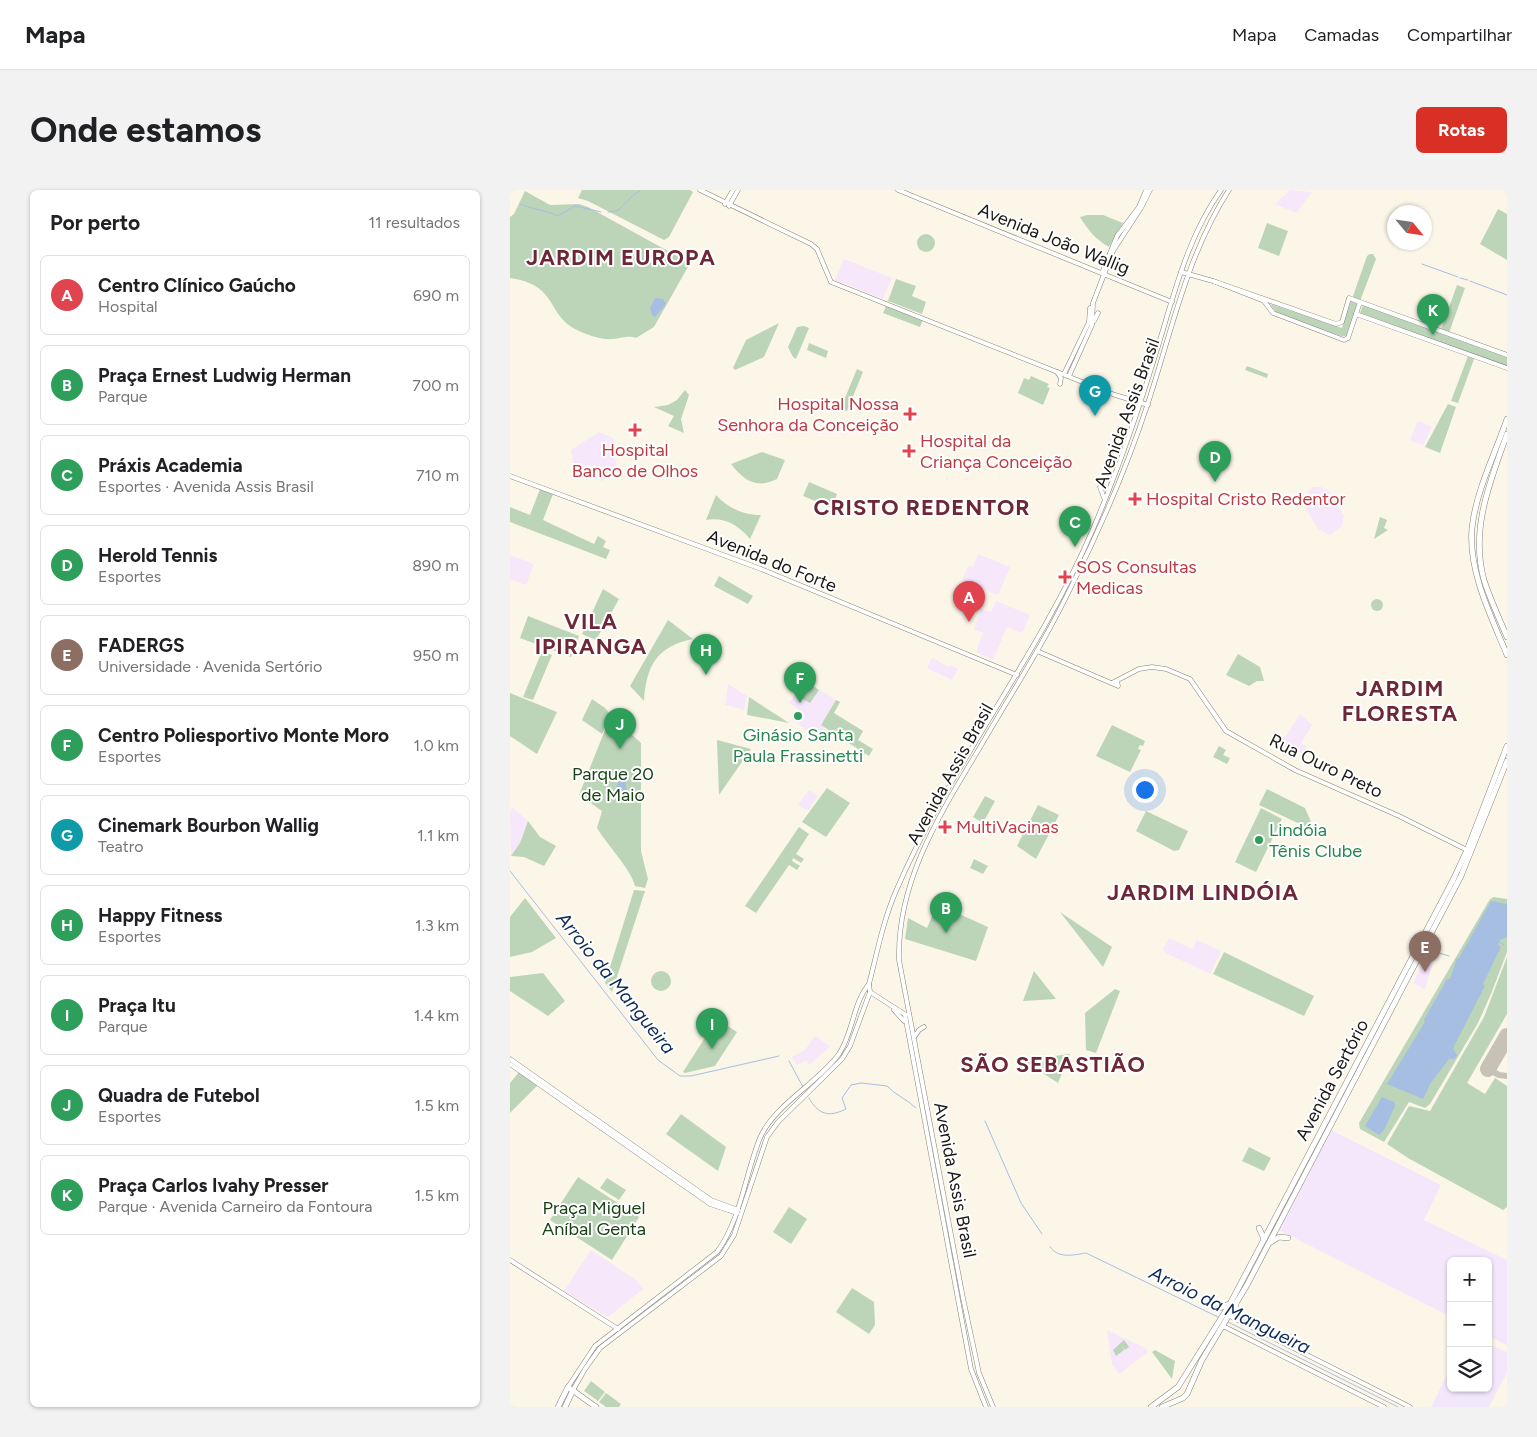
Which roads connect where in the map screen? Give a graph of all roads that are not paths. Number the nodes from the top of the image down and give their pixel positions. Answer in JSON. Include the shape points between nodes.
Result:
{"nodes":[{"id":1,"x":700,"y":190,"type":"edge"},
{"id":2,"x":733,"y":190,"type":"edge"},
{"id":3,"x":738,"y":190,"type":"edge"},
{"id":4,"x":898,"y":190,"type":"edge"},
{"id":5,"x":1148,"y":190,"type":"edge"},
{"id":6,"x":1220,"y":190,"type":"edge"},
{"id":7,"x":1229,"y":190,"type":"edge"},
{"id":8,"x":728,"y":205,"type":"junction"},
{"id":9,"x":1181,"y":272,"type":"junction"},
{"id":10,"x":1188,"y":273,"type":"junction"},
{"id":11,"x":1103,"y":274,"type":"junction"},
{"id":12,"x":1213,"y":281,"type":"junction"},
{"id":13,"x":1172,"y":302,"type":"junction"},
{"id":14,"x":1360,"y":302,"type":"junction"},
{"id":15,"x":1098,"y":313,"type":"dead end"},
{"id":16,"x":1356,"y":314,"type":"junction"},
{"id":17,"x":1092,"y":325,"type":"junction"},
{"id":18,"x":1442,"y":332,"type":"junction"},
{"id":19,"x":1475,"y":344,"type":"junction"},
{"id":20,"x":1441,"y":345,"type":"junction"},
{"id":21,"x":1469,"y":355,"type":"junction"},
{"id":22,"x":1507,"y":356,"type":"edge"},
{"id":23,"x":1507,"y":368,"type":"edge"},
{"id":24,"x":1055,"y":370,"type":"junction"},
{"id":25,"x":1067,"y":375,"type":"junction"},
{"id":26,"x":1060,"y":384,"type":"dead end"},
{"id":27,"x":1140,"y":404,"type":"junction"},
{"id":28,"x":1148,"y":405,"type":"junction"},
{"id":29,"x":1507,"y":419,"type":"edge"},
{"id":30,"x":1507,"y":434,"type":"edge"},
{"id":31,"x":510,"y":476,"type":"edge"},
{"id":32,"x":1100,"y":487,"type":"dead end"},
{"id":33,"x":1104,"y":498,"type":"junction"},
{"id":34,"x":1507,"y":637,"type":"edge"},
{"id":35,"x":1037,"y":651,"type":"junction"},
{"id":36,"x":1507,"y":655,"type":"edge"},
{"id":37,"x":1016,"y":675,"type":"junction"},
{"id":38,"x":1022,"y":676,"type":"junction"},
{"id":39,"x":1507,"y":746,"type":"edge"},
{"id":40,"x":1507,"y":761,"type":"edge"},
{"id":41,"x":1469,"y":851,"type":"junction"},
{"id":42,"x":868,"y":984,"type":"junction"},
{"id":43,"x":870,"y":992,"type":"junction"},
{"id":44,"x":890,"y":1007,"type":"junction"},
{"id":45,"x":905,"y":1015,"type":"junction"},
{"id":46,"x":912,"y":1020,"type":"junction"},
{"id":47,"x":924,"y":1027,"type":"dead end"},
{"id":48,"x":906,"y":1028,"type":"junction"},
{"id":49,"x":915,"y":1036,"type":"junction"},
{"id":50,"x":510,"y":1059,"type":"edge"},
{"id":51,"x":510,"y":1064,"type":"edge"},
{"id":52,"x":917,"y":1084,"type":"junction"},
{"id":53,"x":924,"y":1088,"type":"junction"},
{"id":54,"x":1327,"y":1120,"type":"junction"},
{"id":55,"x":1324,"y":1139,"type":"junction"},
{"id":56,"x":738,"y":1212,"type":"junction"},
{"id":57,"x":1259,"y":1228,"type":"dead end"},
{"id":58,"x":1288,"y":1238,"type":"dead end"},
{"id":59,"x":1266,"y":1242,"type":"junction"},
{"id":60,"x":510,"y":1260,"type":"edge"},
{"id":61,"x":960,"y":1279,"type":"junction"},
{"id":62,"x":955,"y":1289,"type":"junction"},
{"id":63,"x":963,"y":1298,"type":"junction"},
{"id":64,"x":1230,"y":1304,"type":"junction"},
{"id":65,"x":1236,"y":1304,"type":"junction"},
{"id":66,"x":1217,"y":1309,"type":"dead end"},
{"id":67,"x":1224,"y":1319,"type":"junction"},
{"id":68,"x":1242,"y":1322,"type":"junction"},
{"id":69,"x":619,"y":1331,"type":"junction"},
{"id":70,"x":1295,"y":1351,"type":"junction"},
{"id":71,"x":1291,"y":1359,"type":"junction"},
{"id":72,"x":571,"y":1389,"type":"junction"},
{"id":73,"x":558,"y":1407,"type":"edge"},
{"id":74,"x":565,"y":1407,"type":"edge"},
{"id":75,"x":596,"y":1407,"type":"edge"},
{"id":76,"x":986,"y":1407,"type":"edge"},
{"id":77,"x":993,"y":1407,"type":"edge"},
{"id":78,"x":1151,"y":1407,"type":"edge"},
{"id":79,"x":1162,"y":1407,"type":"edge"},
{"id":80,"x":1384,"y":1407,"type":"edge"},
{"id":81,"x":1410,"y":1407,"type":"edge"}],
"edges":[{"from":1,"to":8,"type":"main road"},
{"from":2,"to":8,"type":"main road"},
{"from":3,"to":8,"type":"main road"},
{"from":4,"to":11,"type":"main road","name":"Avenida João Wallig"},
{"from":5,"to":11,"type":"main road"},
{"from":6,"to":9,"type":"main road","name":"Avenida Assis Brasil","via":[[1192,243]]},
{"from":7,"to":10,"type":"main road","name":"Avenida Assis Brasil","via":[[1198,245]]},
{"from":8,"to":24,"type":"main road","via":[[816,248],[831,282]]},
{"from":9,"to":10,"type":"main road"},
{"from":9,"to":13,"type":"main road","name":"Avenida Assis Brasil"},
{"from":10,"to":12,"type":"main road"},
{"from":10,"to":28,"type":"main road","name":"Avenida Assis Brasil"},
{"from":11,"to":13,"type":"main road","name":"Avenida João Wallig"},
{"from":11,"to":17,"type":"main road","via":[[1093,303]]},
{"from":11,"to":25,"type":"main road","via":[[1090,307],[1089,322]]},
{"from":12,"to":14,"type":"main road","via":[[1340,324],[1349,298]]},
{"from":12,"to":16,"type":"main road","via":[[1264,301],[1278,316],[1344,340],[1348,338]]},
{"from":13,"to":27,"type":"main road","name":"Avenida Assis Brasil"},
{"from":14,"to":16,"type":"main road"},
{"from":14,"to":18,"type":"main road"},
{"from":15,"to":17,"type":"main road"},
{"from":16,"to":20,"type":"main road"},
{"from":17,"to":25,"type":"main road"},
{"from":18,"to":19,"type":"main road"},
{"from":18,"to":20,"type":"main road"},
{"from":19,"to":21,"type":"main road"},
{"from":19,"to":22,"type":"main road"},
{"from":20,"to":21,"type":"main road"},
{"from":21,"to":23,"type":"main road"},
{"from":24,"to":25,"type":"main road"},
{"from":24,"to":26,"type":"main road","via":[[1061,378]]},
{"from":25,"to":27,"type":"main road"},
{"from":27,"to":28,"type":"main road"},
{"from":27,"to":33,"type":"main road","name":"Avenida Assis Brasil"},
{"from":28,"to":35,"type":"main road","name":"Avenida Assis Brasil","via":[[1101,524]]},
{"from":29,"to":36,"type":"main road","via":[[1475,514],[1472,542],[1479,580]]},
{"from":30,"to":34,"type":"main road","via":[[1483,504],[1479,529],[1484,579]]},
{"from":31,"to":37,"type":"main road","name":"Avenida do Forte","via":[[761,569]]},
{"from":32,"to":33,"type":"main road"},
{"from":33,"to":37,"type":"main road","name":"Avenida Assis Brasil","via":[[1069,580]]},
{"from":35,"to":38,"type":"main road","name":"Avenida Assis Brasil"},
{"from":35,"to":41,"type":"main road","name":"Rua Ouro Preto","via":[[1112,683],[1129,670],[1152,667],[1190,679],[1226,731],[1295,770]]},
{"from":37,"to":38,"type":"main road","name":"Avenida do Forte"},
{"from":37,"to":42,"type":"main road","name":"Avenida Assis Brasil","via":[[941,800],[898,886]]},
{"from":38,"to":46,"type":"main road","name":"Avenida Assis Brasil","via":[[947,803],[910,879],[899,960]]},
{"from":39,"to":41,"type":"main road","name":"Avenida Sertório"},
{"from":40,"to":41,"type":"main road","name":"Avenida Sertório"},
{"from":41,"to":54,"type":"main road","name":"Avenida Sertório"},
{"from":41,"to":55,"type":"main road","name":"Avenida Sertório"},
{"from":42,"to":43,"type":"main road","name":"Avenida Assis Brasil"},
{"from":42,"to":56,"type":"main road","via":[[838,1056],[773,1119],[761,1136]]},
{"from":43,"to":44,"type":"main road"},
{"from":43,"to":56,"type":"main road","via":[[850,1046],[842,1058],[767,1137]]},
{"from":44,"to":45,"type":"main road"},
{"from":44,"to":48,"type":"main road","via":[[902,1017]]},
{"from":45,"to":46,"type":"main road"},
{"from":45,"to":48,"type":"main road","name":"Avenida Assis Brasil"},
{"from":46,"to":49,"type":"main road","name":"Avenida Assis Brasil"},
{"from":47,"to":49,"type":"main road"},
{"from":48,"to":52,"type":"main road","name":"Avenida Assis Brasil"},
{"from":49,"to":53,"type":"main road","name":"Avenida Assis Brasil"},
{"from":50,"to":56,"type":"main road","via":[[711,1200]]},
{"from":51,"to":56,"type":"main road","via":[[710,1204]]},
{"from":52,"to":53,"type":"main road"},
{"from":52,"to":62,"type":"main road","name":"Avenida Assis Brasil"},
{"from":53,"to":61,"type":"main road","name":"Avenida Assis Brasil"},
{"from":54,"to":55,"type":"main road","via":[[1329,1125]]},
{"from":54,"to":59,"type":"main road","name":"Avenida Sertório"},
{"from":55,"to":59,"type":"main road","name":"Avenida Sertório"},
{"from":56,"to":69,"type":"main road","via":[[730,1242],[719,1258]]},
{"from":57,"to":59,"type":"main road"},
{"from":58,"to":59,"type":"main road"},
{"from":59,"to":64,"type":"main road","name":"Avenida Sertório"},
{"from":59,"to":65,"type":"main road","name":"Avenida Sertório"},
{"from":60,"to":69,"type":"main road"},
{"from":61,"to":62,"type":"main road"},
{"from":61,"to":63,"type":"main road","name":"Avenida Assis Brasil"},
{"from":62,"to":63,"type":"main road"},
{"from":62,"to":76,"type":"main road","name":"Avenida Assis Brasil","via":[[971,1369]]},
{"from":63,"to":77,"type":"main road","name":"Avenida Assis Brasil","via":[[979,1372]]},
{"from":64,"to":66,"type":"main road"},
{"from":64,"to":67,"type":"main road","name":"Avenida Sertório"},
{"from":65,"to":67,"type":"main road","name":"Avenida Sertório"},
{"from":65,"to":68,"type":"main road","via":[[1236,1313]]},
{"from":67,"to":68,"type":"main road"},
{"from":67,"to":71,"type":"main road"},
{"from":67,"to":78,"type":"main road","name":"Avenida Sertório","via":[[1178,1387]]},
{"from":67,"to":79,"type":"main road","name":"Avenida Sertório","via":[[1187,1394]]},
{"from":68,"to":70,"type":"main road"},
{"from":69,"to":72,"type":"main road","via":[[596,1353]]},
{"from":70,"to":71,"type":"main road"},
{"from":70,"to":81,"type":"main road"},
{"from":71,"to":80,"type":"main road"},
{"from":72,"to":73,"type":"main road"},
{"from":72,"to":74,"type":"main road"},
{"from":72,"to":75,"type":"main road"}]}
